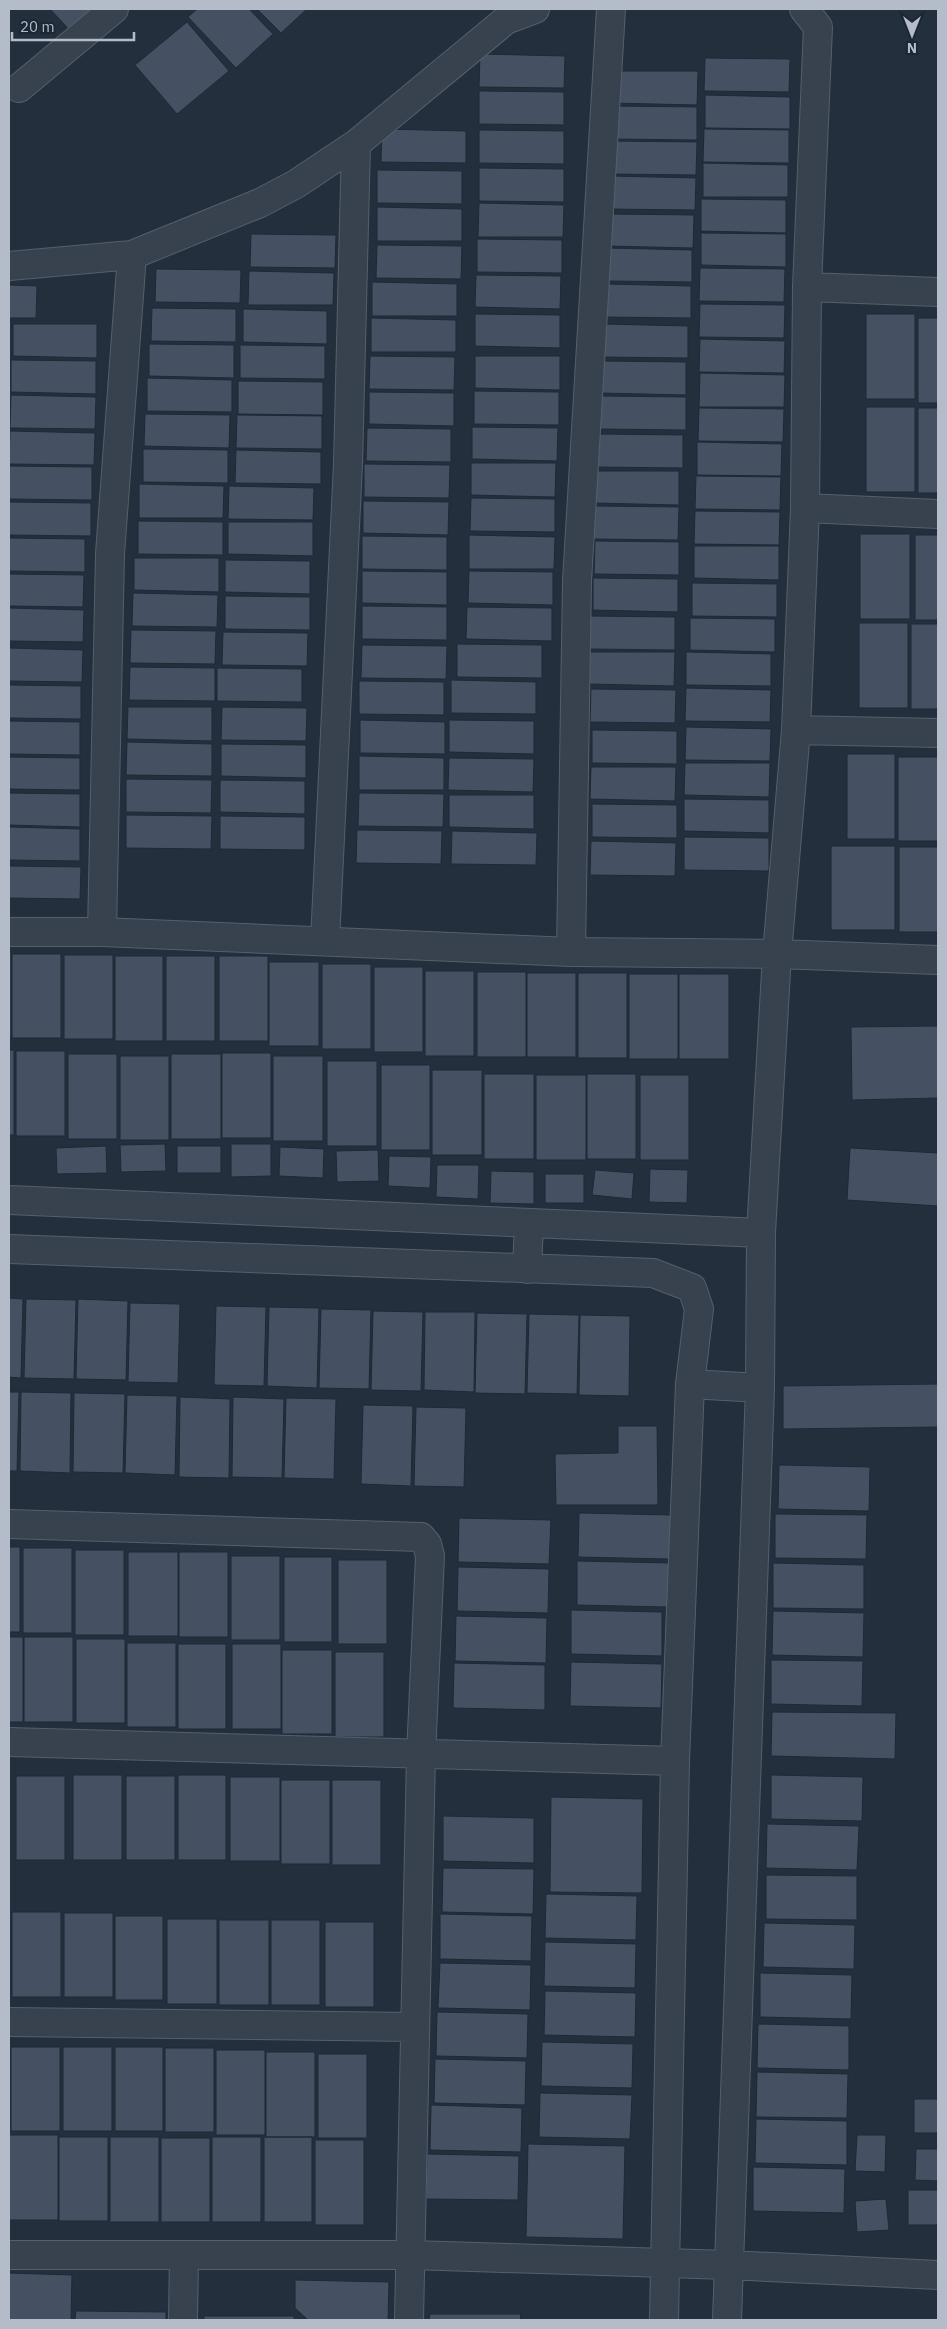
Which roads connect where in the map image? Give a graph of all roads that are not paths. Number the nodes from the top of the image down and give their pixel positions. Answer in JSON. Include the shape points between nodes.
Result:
{"nodes":[{"id":1,"x":114,"y":9,"type":"edge"},
{"id":2,"x":535,"y":9,"type":"edge"},
{"id":3,"x":611,"y":9,"type":"edge"},
{"id":4,"x":804,"y":9,"type":"edge"},
{"id":5,"x":19,"y":88,"type":"dead end"},
{"id":6,"x":356,"y":144,"type":"junction"},
{"id":7,"x":132,"y":255,"type":"junction"},
{"id":8,"x":9,"y":266,"type":"edge"},
{"id":9,"x":808,"y":287,"type":"junction"},
{"id":10,"x":938,"y":292,"type":"edge"},
{"id":11,"x":805,"y":508,"type":"junction"},
{"id":12,"x":938,"y":514,"type":"edge"},
{"id":13,"x":796,"y":730,"type":"junction"},
{"id":14,"x":938,"y":733,"type":"edge"},
{"id":15,"x":9,"y":932,"type":"edge"},
{"id":16,"x":102,"y":932,"type":"junction"},
{"id":17,"x":325,"y":942,"type":"junction"},
{"id":18,"x":571,"y":952,"type":"junction"},
{"id":19,"x":777,"y":954,"type":"junction"},
{"id":20,"x":938,"y":960,"type":"edge"},
{"id":21,"x":9,"y":1200,"type":"edge"},
{"id":22,"x":529,"y":1223,"type":"junction"},
{"id":23,"x":761,"y":1233,"type":"junction"},
{"id":24,"x":9,"y":1249,"type":"edge"},
{"id":25,"x":527,"y":1269,"type":"junction"},
{"id":26,"x":690,"y":1384,"type":"junction"},
{"id":27,"x":760,"y":1388,"type":"junction"},
{"id":28,"x":9,"y":1524,"type":"edge"},
{"id":29,"x":9,"y":1742,"type":"edge"},
{"id":30,"x":421,"y":1755,"type":"junction"},
{"id":31,"x":675,"y":1761,"type":"junction"},
{"id":32,"x":9,"y":2022,"type":"edge"},
{"id":33,"x":414,"y":2027,"type":"junction"},
{"id":34,"x":9,"y":2255,"type":"edge"},
{"id":35,"x":411,"y":2255,"type":"junction"},
{"id":36,"x":184,"y":2256,"type":"junction"},
{"id":37,"x":665,"y":2263,"type":"junction"},
{"id":38,"x":728,"y":2265,"type":"junction"},
{"id":39,"x":938,"y":2275,"type":"edge"},
{"id":40,"x":183,"y":2320,"type":"edge"},
{"id":41,"x":409,"y":2320,"type":"edge"},
{"id":42,"x":664,"y":2320,"type":"edge"},
{"id":43,"x":728,"y":2320,"type":"edge"}],
"edges":[{"from":1,"to":5,"type":"street"},
{"from":2,"to":6,"type":"street","via":[[506,20]]},
{"from":3,"to":18,"type":"street","via":[[577,581]]},
{"from":4,"to":9,"type":"street","via":[[818,27]]},
{"from":6,"to":7,"type":"street","via":[[296,184],[260,203]]},
{"from":6,"to":17,"type":"street","via":[[348,464]]},
{"from":7,"to":8,"type":"street"},
{"from":7,"to":16,"type":"street","via":[[110,554]]},
{"from":9,"to":10,"type":"street"},
{"from":9,"to":11,"type":"street"},
{"from":11,"to":12,"type":"street"},
{"from":11,"to":13,"type":"street"},
{"from":13,"to":14,"type":"street"},
{"from":13,"to":19,"type":"street"},
{"from":15,"to":16,"type":"street"},
{"from":16,"to":17,"type":"street"},
{"from":17,"to":18,"type":"street"},
{"from":18,"to":19,"type":"street"},
{"from":19,"to":20,"type":"street"},
{"from":19,"to":23,"type":"street"},
{"from":21,"to":22,"type":"street"},
{"from":22,"to":23,"type":"street"},
{"from":22,"to":25,"type":"street"},
{"from":23,"to":27,"type":"street"},
{"from":24,"to":25,"type":"street"},
{"from":25,"to":26,"type":"street","via":[[653,1274],[692,1288],[699,1309]]},
{"from":26,"to":27,"type":"street"},
{"from":26,"to":31,"type":"street"},
{"from":27,"to":38,"type":"street"},
{"from":28,"to":30,"type":"street","via":[[421,1537],[428,1544],[430,1556]]},
{"from":29,"to":30,"type":"street"},
{"from":30,"to":31,"type":"street"},
{"from":30,"to":33,"type":"street"},
{"from":31,"to":37,"type":"street"},
{"from":32,"to":33,"type":"street"},
{"from":33,"to":35,"type":"street"},
{"from":34,"to":36,"type":"street"},
{"from":35,"to":36,"type":"street"},
{"from":35,"to":37,"type":"street"},
{"from":35,"to":41,"type":"street"},
{"from":36,"to":40,"type":"street"},
{"from":37,"to":38,"type":"street"},
{"from":37,"to":42,"type":"street"},
{"from":38,"to":39,"type":"street"},
{"from":38,"to":43,"type":"street"}]}
